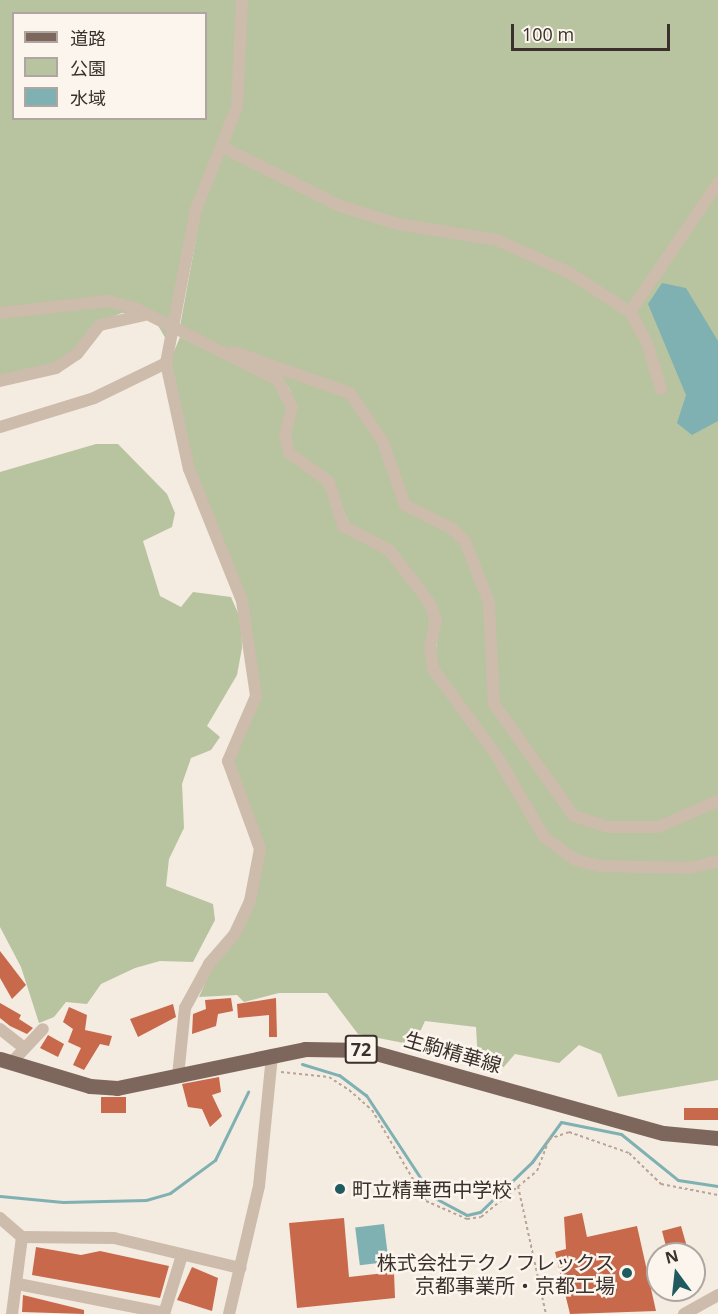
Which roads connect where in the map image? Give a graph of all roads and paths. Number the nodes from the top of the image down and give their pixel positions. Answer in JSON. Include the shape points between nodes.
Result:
{"nodes":[{"id":1,"x":243,"y":0,"type":"edge"},
{"id":2,"x":222,"y":147,"type":"junction"},
{"id":3,"x":718,"y":183,"type":"edge"},
{"id":4,"x":630,"y":312,"type":"junction"},
{"id":5,"x":0,"y":314,"type":"edge"},
{"id":6,"x":151,"y":317,"type":"junction"},
{"id":7,"x":176,"y":329,"type":"junction"},
{"id":8,"x":198,"y":340,"type":"junction"},
{"id":9,"x":166,"y":363,"type":"junction"},
{"id":10,"x":0,"y":381,"type":"edge"},
{"id":11,"x":661,"y":389,"type":"dead end"},
{"id":12,"x":0,"y":427,"type":"edge"},
{"id":13,"x":718,"y":801,"type":"edge"},
{"id":14,"x":718,"y":861,"type":"edge"},
{"id":15,"x":0,"y":1029,"type":"edge"},
{"id":16,"x":43,"y":1029,"type":"dead end"},
{"id":17,"x":22,"y":1046,"type":"junction"},
{"id":18,"x":272,"y":1055,"type":"junction"},
{"id":19,"x":6,"y":1060,"type":"edge"},
{"id":20,"x":281,"y":1072,"type":"dead end"},
{"id":21,"x":178,"y":1076,"type":"junction"},
{"id":22,"x":718,"y":1138,"type":"edge"},
{"id":23,"x":518,"y":1186,"type":"junction"},
{"id":24,"x":718,"y":1195,"type":"edge"},
{"id":25,"x":0,"y":1218,"type":"edge"},
{"id":26,"x":22,"y":1237,"type":"junction"},
{"id":27,"x":182,"y":1256,"type":"junction"},
{"id":28,"x":240,"y":1268,"type":"junction"},
{"id":29,"x":18,"y":1284,"type":"junction"},
{"id":30,"x":718,"y":1295,"type":"edge"},
{"id":31,"x":164,"y":1313,"type":"edge"},
{"id":32,"x":12,"y":1314,"type":"edge"},
{"id":33,"x":229,"y":1314,"type":"edge"},
{"id":34,"x":546,"y":1314,"type":"edge"},
{"id":35,"x":684,"y":1314,"type":"edge"}],
"edges":[{"from":1,"to":2,"type":"street","via":[[237,107]]},
{"from":2,"to":4,"type":"street","via":[[340,206],[398,224],[497,240],[570,273]]},
{"from":2,"to":7,"type":"street","via":[[196,209]]},
{"from":3,"to":4,"type":"street"},
{"from":4,"to":11,"type":"street","via":[[647,343]]},
{"from":5,"to":6,"type":"street","via":[[108,301]]},
{"from":6,"to":7,"type":"street"},
{"from":6,"to":10,"type":"street","via":[[107,321],[64,364]]},
{"from":7,"to":8,"type":"street"},
{"from":7,"to":9,"type":"street"},
{"from":8,"to":13,"type":"street","via":[[320,379],[362,405],[383,442],[405,505],[451,528],[469,547],[489,603],[494,704],[574,816],[607,828],[658,827]]},
{"from":8,"to":14,"type":"street","via":[[286,390],[292,407],[285,436],[289,453],[329,482],[343,526],[389,550],[429,602],[436,620],[429,654],[433,669],[498,756],[551,843],[574,859],[599,866],[690,868]]},
{"from":9,"to":12,"type":"street","via":[[94,398]]},
{"from":9,"to":21,"type":"street","via":[[189,469],[242,601],[249,633],[256,696],[228,761],[260,849],[250,901],[184,1008]]},
{"from":15,"to":17,"type":"street"},
{"from":16,"to":17,"type":"street"},
{"from":17,"to":19,"type":"street"},
{"from":18,"to":21,"type":"main road","name":"生駒精華線","number":"72"},
{"from":18,"to":22,"type":"main road","name":"生駒精華線","number":"72","via":[[365,1050],[663,1133]]},
{"from":18,"to":28,"type":"street","via":[[259,1186]]},
{"from":19,"to":21,"type":"main road","name":"生駒精華線","number":"72","via":[[90,1086],[138,1085]]},
{"from":20,"to":23,"type":"path","via":[[329,1077],[372,1110],[426,1202],[442,1211],[481,1217]]},
{"from":23,"to":24,"type":"path","via":[[537,1171],[549,1139],[569,1131],[629,1153],[661,1184]]},
{"from":23,"to":34,"type":"path"},
{"from":25,"to":26,"type":"street"},
{"from":26,"to":27,"type":"street","via":[[114,1238]]},
{"from":26,"to":29,"type":"street"},
{"from":27,"to":28,"type":"street"},
{"from":27,"to":31,"type":"street"},
{"from":28,"to":33,"type":"street"},
{"from":29,"to":31,"type":"street"},
{"from":29,"to":32,"type":"street"},
{"from":30,"to":35,"type":"street"}]}
